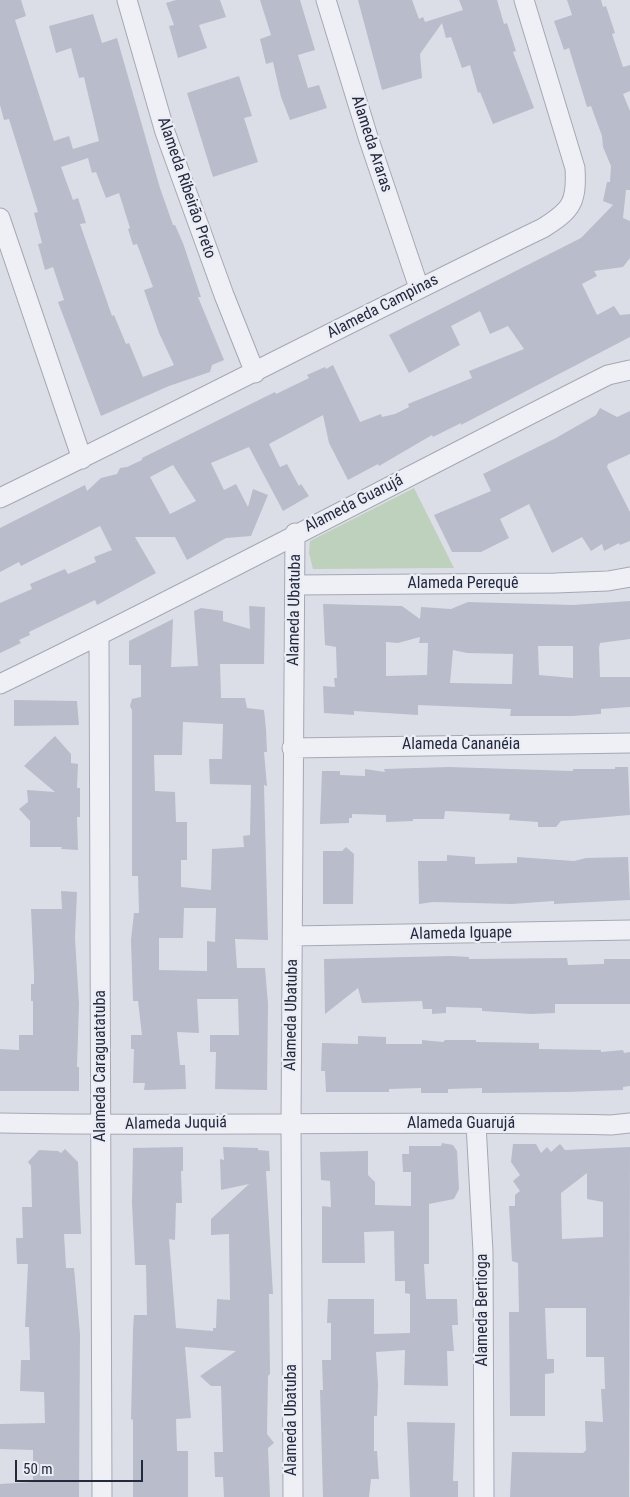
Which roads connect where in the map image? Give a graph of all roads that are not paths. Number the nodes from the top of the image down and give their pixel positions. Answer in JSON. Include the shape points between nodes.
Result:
{"nodes":[{"id":1,"x":127,"y":0,"type":"edge"},
{"id":2,"x":326,"y":0,"type":"edge"},
{"id":3,"x":524,"y":0,"type":"edge"},
{"id":4,"x":0,"y":218,"type":"edge"},
{"id":5,"x":419,"y":288,"type":"junction"},
{"id":6,"x":630,"y":370,"type":"edge"},
{"id":7,"x":255,"y":373,"type":"junction"},
{"id":8,"x":82,"y":458,"type":"junction"},
{"id":9,"x":0,"y":498,"type":"edge"},
{"id":10,"x":295,"y":533,"type":"junction"},
{"id":11,"x":630,"y":577,"type":"edge"},
{"id":12,"x":296,"y":585,"type":"junction"},
{"id":13,"x":99,"y":636,"type":"junction"},
{"id":14,"x":0,"y":684,"type":"edge"},
{"id":15,"x":630,"y":743,"type":"edge"},
{"id":16,"x":292,"y":748,"type":"junction"},
{"id":17,"x":630,"y":930,"type":"edge"},
{"id":18,"x":293,"y":936,"type":"junction"},
{"id":19,"x":0,"y":1123,"type":"edge"},
{"id":20,"x":291,"y":1123,"type":"junction"},
{"id":21,"x":630,"y":1123,"type":"edge"},
{"id":22,"x":476,"y":1124,"type":"junction"},
{"id":23,"x":101,"y":1125,"type":"junction"},
{"id":24,"x":102,"y":1497,"type":"edge"},
{"id":25,"x":293,"y":1497,"type":"edge"},
{"id":26,"x":484,"y":1497,"type":"edge"}],
"edges":[{"from":1,"to":7,"type":"street","name":"Alameda Ribeirão Preto","via":[[165,132]]},
{"from":2,"to":5,"type":"street","name":"Alameda Araras"},
{"from":3,"to":5,"type":"street","name":"Alameda Campinas","via":[[575,168],[573,204],[543,228]]},
{"from":4,"to":8,"type":"street"},
{"from":5,"to":7,"type":"street","name":"Alameda Campinas"},
{"from":6,"to":10,"type":"street","name":"Alameda Guarujá","via":[[608,375]]},
{"from":7,"to":8,"type":"street","name":"Alameda Campinas"},
{"from":8,"to":9,"type":"street","name":"Alameda Campinas"},
{"from":10,"to":12,"type":"street","name":"Alameda Ubatuba"},
{"from":10,"to":13,"type":"street","name":"Alameda Guarujá"},
{"from":11,"to":12,"type":"street","name":"Alameda Perequê","via":[[555,584]]},
{"from":12,"to":16,"type":"street","name":"Alameda Ubatuba"},
{"from":13,"to":14,"type":"street","name":"Alameda Guarujá"},
{"from":13,"to":23,"type":"street","name":"Alameda Caraguatatuba"},
{"from":15,"to":16,"type":"street","name":"Alameda Cananéia"},
{"from":16,"to":18,"type":"street","name":"Alameda Ubatuba"},
{"from":17,"to":18,"type":"street","name":"Alameda Iguape"},
{"from":18,"to":20,"type":"street","name":"Alameda Ubatuba"},
{"from":19,"to":23,"type":"street","name":"Alameda Juquiá"},
{"from":20,"to":22,"type":"street","name":"Alameda Guarujá"},
{"from":20,"to":23,"type":"street","name":"Alameda Juquiá"},
{"from":20,"to":25,"type":"street","name":"Alameda Ubatuba"},
{"from":21,"to":22,"type":"street","name":"Alameda Guarujá"},
{"from":22,"to":26,"type":"street","name":"Alameda Bertioga","via":[[483,1252]]},
{"from":23,"to":24,"type":"street","name":"Alameda Caraguatatuba"}]}
